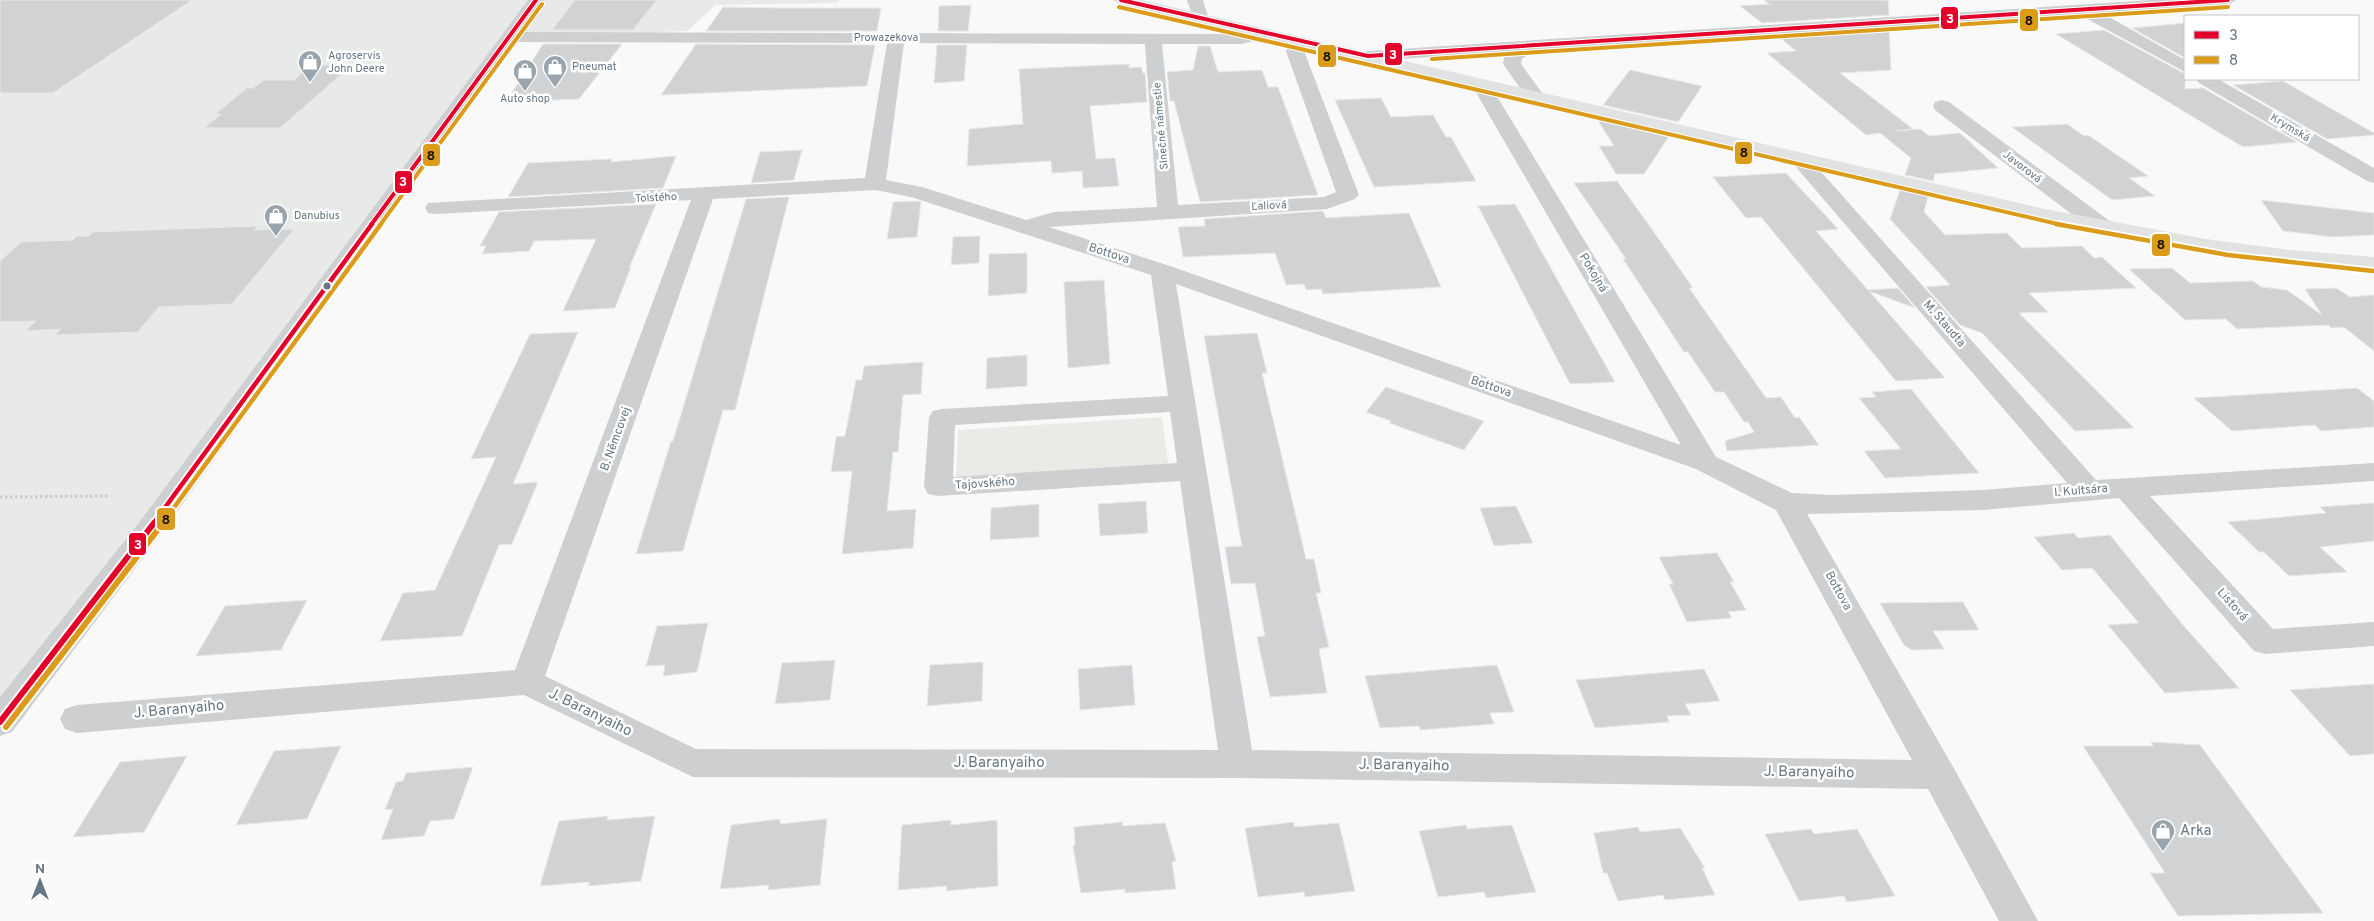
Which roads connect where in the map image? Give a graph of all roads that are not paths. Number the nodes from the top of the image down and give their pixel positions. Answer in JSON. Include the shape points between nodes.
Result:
{"nodes":[{"id":1,"x":536,"y":0,"type":"edge"},
{"id":2,"x":1121,"y":0,"type":"edge"},
{"id":3,"x":1195,"y":0,"type":"edge"},
{"id":4,"x":2066,"y":0,"type":"edge"},
{"id":5,"x":2228,"y":0,"type":"edge"},
{"id":6,"x":2084,"y":10,"type":"junction"},
{"id":7,"x":1201,"y":19,"type":"junction"},
{"id":8,"x":1263,"y":34,"type":"junction"},
{"id":9,"x":508,"y":37,"type":"junction"},
{"id":10,"x":896,"y":38,"type":"junction"},
{"id":11,"x":1153,"y":39,"type":"junction"},
{"id":12,"x":1296,"y":42,"type":"junction"},
{"id":13,"x":1530,"y":46,"type":"junction"},
{"id":14,"x":1368,"y":56,"type":"junction"},
{"id":15,"x":2184,"y":67,"type":"edge"},
{"id":16,"x":2207,"y":80,"type":"edge"},
{"id":17,"x":1480,"y":84,"type":"junction"},
{"id":18,"x":1536,"y":97,"type":"junction"},
{"id":19,"x":1942,"y":106,"type":"dead end"},
{"id":20,"x":1799,"y":159,"type":"junction"},
{"id":21,"x":2374,"y":177,"type":"edge"},
{"id":22,"x":876,"y":184,"type":"junction"},
{"id":23,"x":704,"y":195,"type":"junction"},
{"id":24,"x":436,"y":208,"type":"dead end"},
{"id":25,"x":1168,"y":212,"type":"junction"},
{"id":26,"x":1026,"y":226,"type":"junction"},
{"id":27,"x":2103,"y":227,"type":"junction"},
{"id":28,"x":2374,"y":264,"type":"edge"},
{"id":29,"x":1162,"y":272,"type":"junction"},
{"id":30,"x":1182,"y":403,"type":"junction"},
{"id":31,"x":1706,"y":463,"type":"junction"},
{"id":32,"x":1192,"y":471,"type":"junction"},
{"id":33,"x":2374,"y":472,"type":"edge"},
{"id":34,"x":2126,"y":487,"type":"junction"},
{"id":35,"x":2089,"y":490,"type":"junction"},
{"id":36,"x":1787,"y":503,"type":"junction"},
{"id":37,"x":2374,"y":634,"type":"edge"},
{"id":38,"x":527,"y":682,"type":"junction"},
{"id":39,"x":78,"y":719,"type":"dead end"},
{"id":40,"x":0,"y":722,"type":"edge"},
{"id":41,"x":1237,"y":764,"type":"junction"},
{"id":42,"x":1940,"y":774,"type":"junction"},
{"id":43,"x":2019,"y":921,"type":"edge"}],
"edges":[{"from":1,"to":9,"type":"street"},
{"from":2,"to":7,"type":"main road"},
{"from":3,"to":7,"type":"street"},
{"from":4,"to":6,"type":"street"},
{"from":5,"to":6,"type":"street"},
{"from":6,"to":13,"type":"street"},
{"from":6,"to":15,"type":"street"},
{"from":7,"to":8,"type":"main road"},
{"from":8,"to":11,"type":"street","name":"Prowazekova","via":[[1241,39]]},
{"from":8,"to":12,"type":"main road"},
{"from":9,"to":10,"type":"street","name":"Prowazekova"},
{"from":9,"to":40,"type":"street","via":[[148,531]]},
{"from":10,"to":11,"type":"street","name":"Prowazekova"},
{"from":10,"to":22,"type":"street"},
{"from":11,"to":25,"type":"street","name":"Slnečné námestie"},
{"from":12,"to":14,"type":"main road"},
{"from":12,"to":25,"type":"street","name":"Ľaliová","via":[[1295,52],[1348,195],[1326,203]]},
{"from":13,"to":14,"type":"street"},
{"from":13,"to":18,"type":"street","via":[[1514,57],[1512,64]]},
{"from":14,"to":17,"type":"main road"},
{"from":16,"to":21,"type":"street","name":"Krymská"},
{"from":17,"to":18,"type":"main road"},
{"from":17,"to":31,"type":"street","name":"Pokojná"},
{"from":18,"to":20,"type":"main road"},
{"from":19,"to":27,"type":"street","name":"Javorová"},
{"from":20,"to":27,"type":"main road"},
{"from":20,"to":35,"type":"street","name":"M. Staudta"},
{"from":22,"to":23,"type":"street","name":"Tolstého"},
{"from":22,"to":26,"type":"street","name":"Bottova","via":[[915,191]]},
{"from":23,"to":24,"type":"street","name":"Tolstého"},
{"from":23,"to":38,"type":"street","name":"B. Němcovej"},
{"from":25,"to":26,"type":"street","name":"Ľaliová","via":[[1054,219]]},
{"from":26,"to":29,"type":"street","name":"Bottova"},
{"from":27,"to":28,"type":"main road","via":[[2181,242]]},
{"from":29,"to":30,"type":"street"},
{"from":29,"to":31,"type":"street","name":"Bottova"},
{"from":30,"to":32,"type":"street"},
{"from":30,"to":32,"type":"street","name":"Tajovského","via":[[942,417],[938,487]]},
{"from":31,"to":36,"type":"street","name":"Bottova"},
{"from":32,"to":41,"type":"street"},
{"from":33,"to":34,"type":"street","name":"I. Kultsára"},
{"from":34,"to":35,"type":"street","name":"I. Kultsára"},
{"from":34,"to":37,"type":"street","name":"Listová","via":[[2265,642]]},
{"from":35,"to":36,"type":"street","name":"I. Kultsára","via":[[1983,500],[1832,505]]},
{"from":36,"to":42,"type":"street","name":"Bottova"},
{"from":38,"to":39,"type":"street","name":"J. Baranyaiho"},
{"from":38,"to":41,"type":"street","name":"J. Baranyaiho","via":[[693,763]]},
{"from":41,"to":42,"type":"street","name":"J. Baranyaiho"},
{"from":42,"to":43,"type":"street","name":"Bottova"}]}
